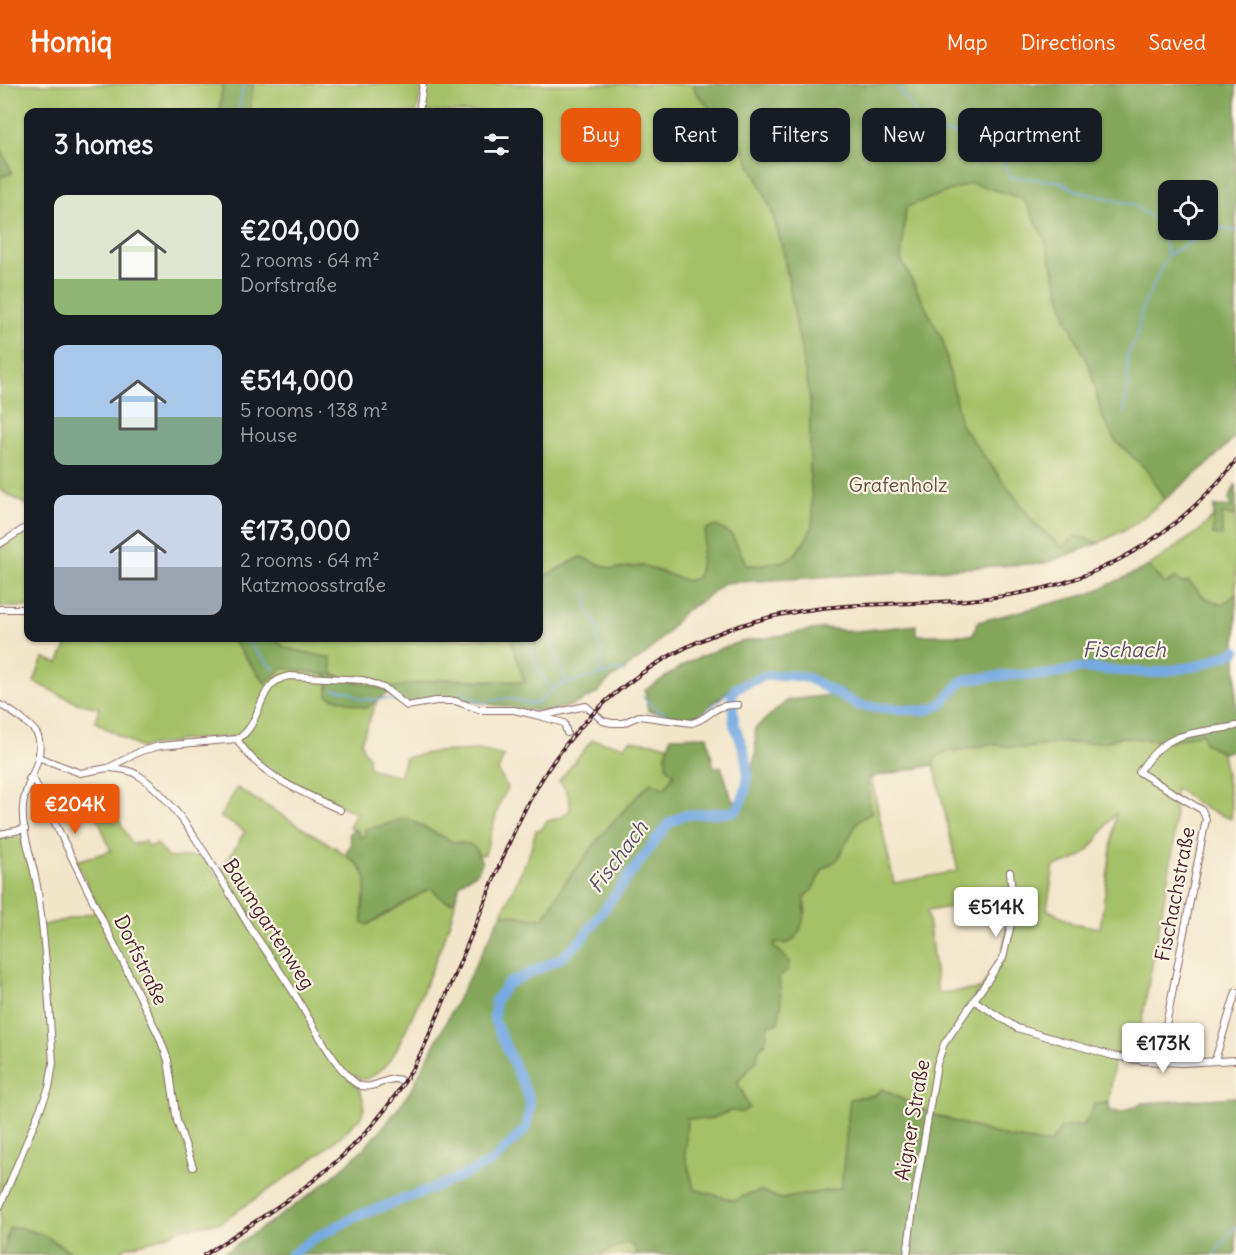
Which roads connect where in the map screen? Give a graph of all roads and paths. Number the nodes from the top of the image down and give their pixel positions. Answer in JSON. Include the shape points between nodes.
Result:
{"nodes":[{"id":1,"x":423,"y":84,"type":"edge"},
{"id":2,"x":420,"y":108,"type":"edge"},
{"id":3,"x":24,"y":529,"type":"edge"},
{"id":4,"x":0,"y":544,"type":"edge"},
{"id":5,"x":0,"y":609,"type":"edge"},
{"id":6,"x":24,"y":609,"type":"edge"},
{"id":7,"x":0,"y":705,"type":"edge"},
{"id":8,"x":738,"y":705,"type":"dead end"},
{"id":9,"x":540,"y":716,"type":"junction"},
{"id":10,"x":1236,"y":726,"type":"edge"},
{"id":11,"x":567,"y":733,"type":"dead end"},
{"id":12,"x":237,"y":739,"type":"junction"},
{"id":13,"x":38,"y":757,"type":"junction"},
{"id":14,"x":108,"y":768,"type":"junction"},
{"id":15,"x":29,"y":779,"type":"junction"},
{"id":16,"x":340,"y":810,"type":"dead end"},
{"id":17,"x":25,"y":829,"type":"junction"},
{"id":18,"x":0,"y":834,"type":"edge"},
{"id":19,"x":1010,"y":872,"type":"dead end"},
{"id":20,"x":1236,"y":992,"type":"edge"},
{"id":21,"x":975,"y":1001,"type":"junction"},
{"id":22,"x":1215,"y":1060,"type":"junction"},
{"id":23,"x":1236,"y":1060,"type":"edge"},
{"id":24,"x":1159,"y":1061,"type":"junction"},
{"id":25,"x":400,"y":1080,"type":"dead end"},
{"id":26,"x":193,"y":1167,"type":"dead end"},
{"id":27,"x":0,"y":1206,"type":"edge"},
{"id":28,"x":907,"y":1255,"type":"edge"}],
"edges":[{"from":1,"to":2,"type":"street"},
{"from":3,"to":4,"type":"street"},
{"from":5,"to":6,"type":"street"},
{"from":7,"to":13,"type":"street","via":[[37,733]]},
{"from":8,"to":9,"type":"street","via":[[718,707],[692,723],[639,716],[612,723],[603,721],[586,706]]},
{"from":9,"to":11,"type":"street","via":[[564,723]]},
{"from":9,"to":12,"type":"street","via":[[514,710],[481,710],[455,701],[407,706],[386,689],[363,680],[289,676],[269,687],[250,727]]},
{"from":10,"to":24,"type":"street","name":"Fischachstraße","via":[[1176,737],[1160,747],[1139,772],[1202,810],[1206,819]]},
{"from":12,"to":14,"type":"street","via":[[160,746]]},
{"from":12,"to":16,"type":"street","via":[[252,759],[280,779]]},
{"from":13,"to":14,"type":"street","via":[[80,774]]},
{"from":13,"to":15,"type":"street"},
{"from":14,"to":25,"type":"street","name":"Baumgartenweg","via":[[136,773],[155,788],[186,825],[348,1076],[360,1086],[369,1087],[395,1078]]},
{"from":15,"to":17,"type":"street","via":[[22,808]]},
{"from":15,"to":26,"type":"street","name":"Dorfstraße","via":[[35,782],[159,1036],[168,1060],[177,1120]]},
{"from":17,"to":18,"type":"street"},
{"from":17,"to":27,"type":"street","via":[[38,887],[53,1063],[52,1075]]},
{"from":19,"to":21,"type":"street","name":"Aigner Straße","via":[[1014,906],[1006,950]]},
{"from":20,"to":22,"type":"street"},
{"from":21,"to":24,"type":"street","via":[[1033,1034],[1113,1056]]},
{"from":21,"to":28,"type":"street","name":"Aigner Straße","via":[[944,1044],[937,1064]]},
{"from":22,"to":23,"type":"street"},
{"from":22,"to":24,"type":"street"}]}
